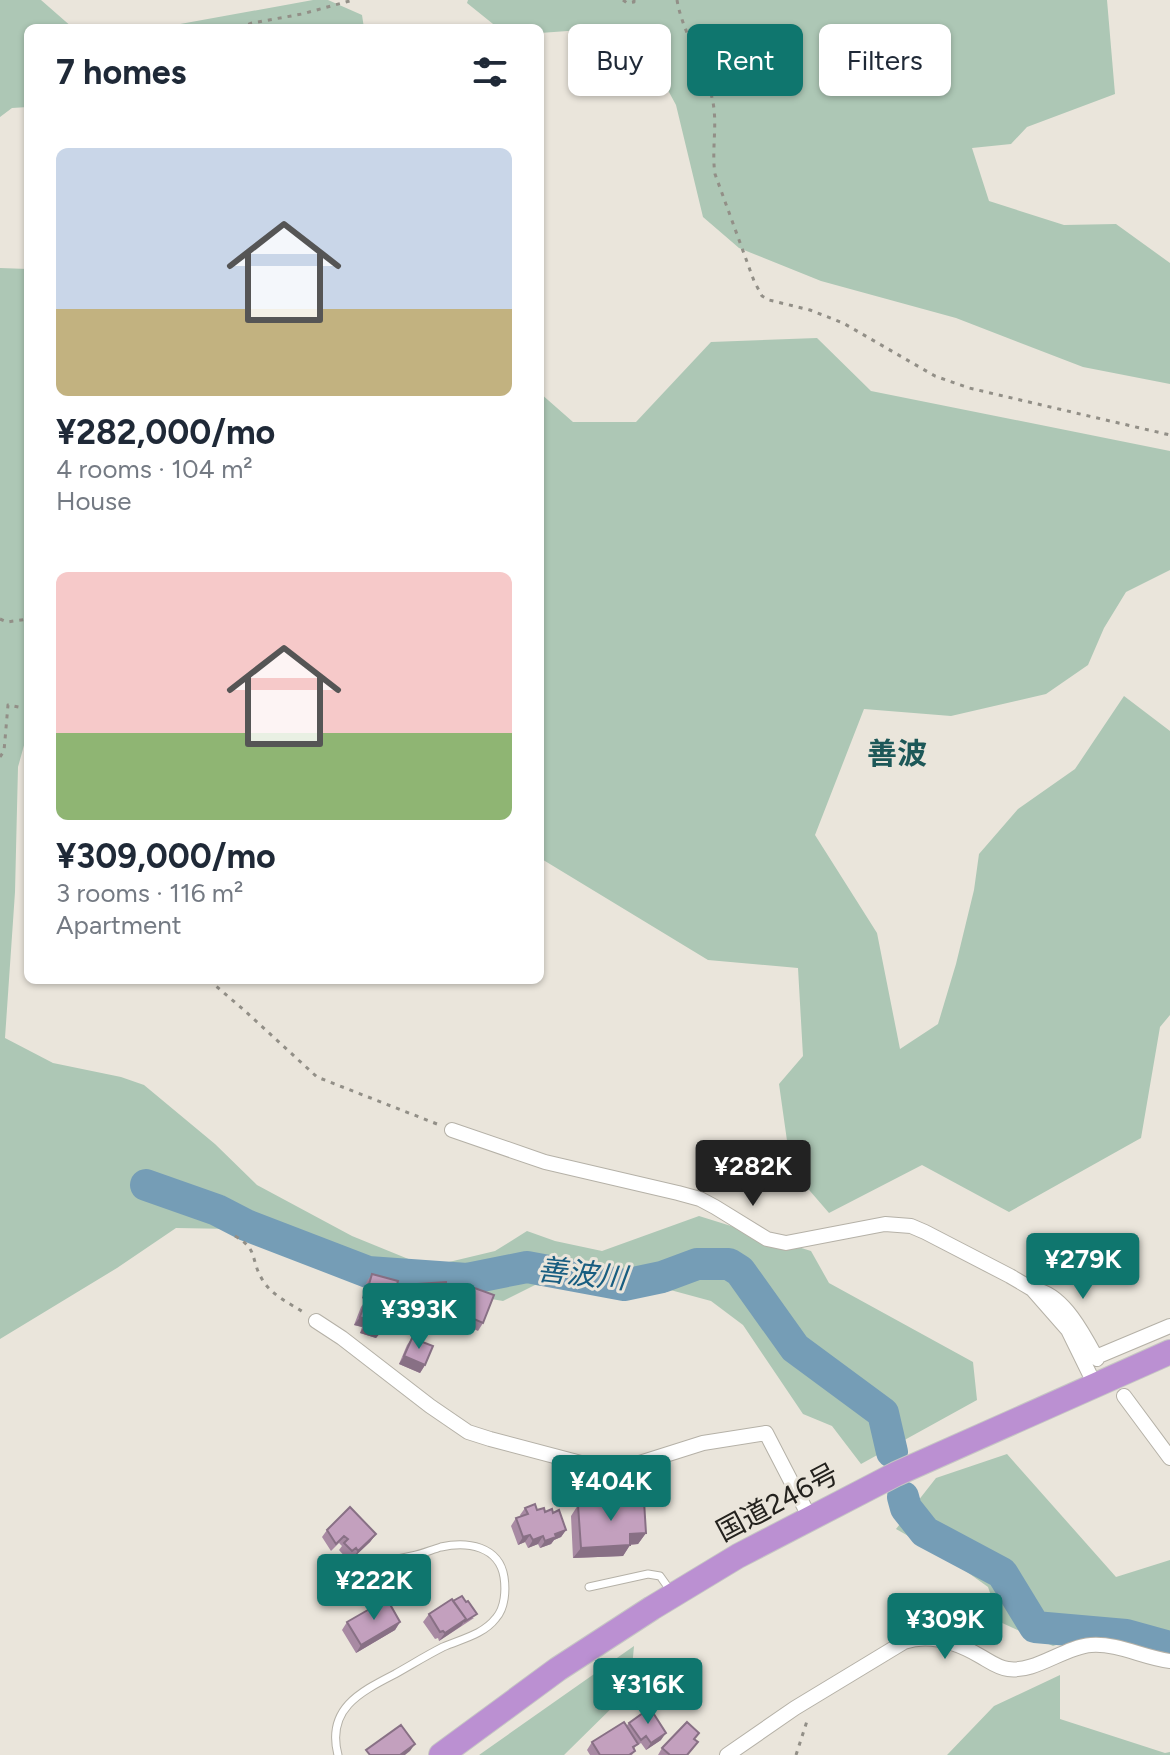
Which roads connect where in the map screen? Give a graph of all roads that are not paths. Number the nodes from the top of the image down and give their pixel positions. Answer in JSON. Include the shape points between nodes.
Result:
{"nodes":[{"id":1,"x":452,"y":1130,"type":"road end"},
{"id":2,"x":1032,"y":1289,"type":"junction"},
{"id":3,"x":316,"y":1321,"type":"road end"},
{"id":4,"x":1170,"y":1326,"type":"edge"},
{"id":5,"x":1170,"y":1352,"type":"edge"},
{"id":6,"x":1095,"y":1385,"type":"junction"},
{"id":7,"x":1124,"y":1396,"type":"dead end"},
{"id":8,"x":1170,"y":1458,"type":"edge"},
{"id":9,"x":810,"y":1518,"type":"junction"},
{"id":10,"x":333,"y":1569,"type":"dead end"},
{"id":11,"x":589,"y":1587,"type":"dead end"},
{"id":12,"x":673,"y":1595,"type":"junction"},
{"id":13,"x":1170,"y":1661,"type":"edge"},
{"id":14,"x":338,"y":1755,"type":"edge"},
{"id":15,"x":441,"y":1755,"type":"edge"},
{"id":16,"x":727,"y":1755,"type":"edge"}],
"edges":[{"from":1,"to":2,"type":"street","via":[[545,1162],[700,1199],[776,1242],[885,1224],[911,1226]]},
{"from":2,"to":4,"type":"street","via":[[1060,1304],[1097,1358]]},
{"from":2,"to":6,"type":"street","via":[[1068,1330]]},
{"from":3,"to":9,"type":"street","via":[[468,1432],[596,1467],[624,1468],[703,1443],[766,1433]]},
{"from":5,"to":6,"type":"highway","name":"国道246号"},
{"from":6,"to":9,"type":"highway","name":"国道246号"},
{"from":7,"to":8,"type":"street"},
{"from":9,"to":12,"type":"highway","name":"国道246号"},
{"from":10,"to":14,"type":"lane","via":[[472,1545],[500,1564],[505,1591],[498,1616],[487,1628],[417,1661],[350,1702],[335,1735]]},
{"from":11,"to":12,"type":"lane","via":[[648,1574],[660,1576]]},
{"from":12,"to":15,"type":"highway","name":"国道246号","via":[[558,1669]]},
{"from":13,"to":16,"type":"street","via":[[1094,1644],[1024,1669],[1005,1669],[940,1639],[914,1639]]}]}
